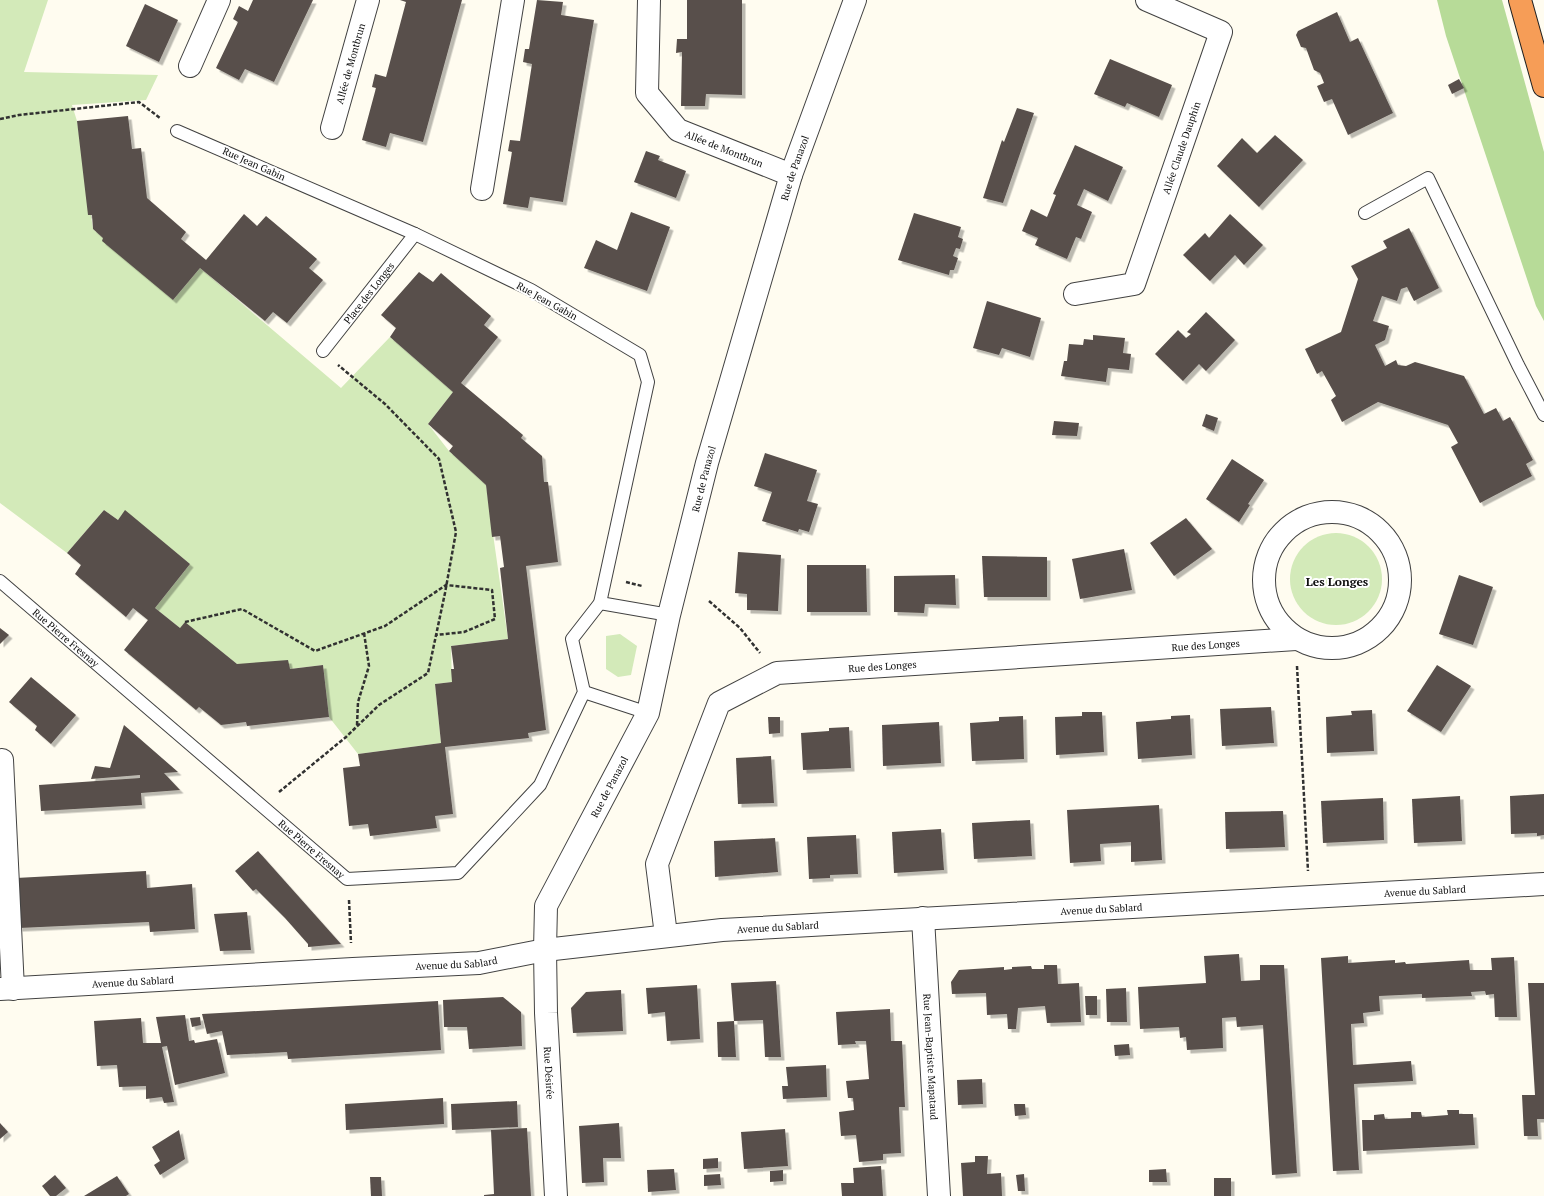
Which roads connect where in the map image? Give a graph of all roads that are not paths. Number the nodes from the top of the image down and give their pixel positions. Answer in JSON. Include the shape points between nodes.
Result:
{"nodes":[{"id":1,"x":219,"y":0,"type":"edge"},
{"id":2,"x":368,"y":0,"type":"edge"},
{"id":3,"x":513,"y":0,"type":"edge"},
{"id":4,"x":649,"y":0,"type":"edge"},
{"id":5,"x":855,"y":0,"type":"edge"},
{"id":6,"x":1147,"y":0,"type":"edge"},
{"id":7,"x":1520,"y":0,"type":"edge"},
{"id":8,"x":190,"y":66,"type":"dead end"},
{"id":9,"x":1544,"y":86,"type":"edge"},
{"id":10,"x":332,"y":128,"type":"dead end"},
{"id":11,"x":178,"y":131,"type":"road end"},
{"id":12,"x":791,"y":175,"type":"junction"},
{"id":13,"x":482,"y":189,"type":"dead end"},
{"id":14,"x":1365,"y":213,"type":"dead end"},
{"id":15,"x":415,"y":234,"type":"junction"},
{"id":16,"x":1075,"y":294,"type":"dead end"},
{"id":17,"x":323,"y":351,"type":"road end"},
{"id":18,"x":1544,"y":416,"type":"edge"},
{"id":19,"x":0,"y":582,"type":"edge"},
{"id":20,"x":600,"y":603,"type":"junction"},
{"id":21,"x":669,"y":615,"type":"junction"},
{"id":22,"x":1296,"y":639,"type":"junction"},
{"id":23,"x":584,"y":692,"type":"junction"},
{"id":24,"x":648,"y":713,"type":"junction"},
{"id":25,"x":2,"y":760,"type":"dead end"},
{"id":26,"x":1544,"y":884,"type":"edge"},
{"id":27,"x":923,"y":918,"type":"junction"},
{"id":28,"x":666,"y":935,"type":"junction"},
{"id":29,"x":545,"y":950,"type":"junction"},
{"id":30,"x":7,"y":989,"type":"edge"},
{"id":31,"x":556,"y":1196,"type":"edge"},
{"id":32,"x":939,"y":1196,"type":"edge"}],
"edges":[{"from":1,"to":8,"type":"street"},
{"from":2,"to":10,"type":"street","name":"Allée de Montbrun"},
{"from":3,"to":13,"type":"street"},
{"from":4,"to":12,"type":"street","name":"Allée de Montbrun","via":[[647,93],[678,130]]},
{"from":5,"to":12,"type":"street","name":"Rue de Panazol"},
{"from":6,"to":16,"type":"street","name":"Allée Claude Dauphin","via":[[1221,32],[1134,284]]},
{"from":7,"to":9,"type":"highway"},
{"from":11,"to":15,"type":"lane","name":"Rue Jean Gabin"},
{"from":12,"to":21,"type":"street","name":"Rue de Panazol","via":[[707,463]]},
{"from":14,"to":18,"type":"lane","via":[[1428,178]]},
{"from":15,"to":17,"type":"lane","name":"Place des Longes"},
{"from":15,"to":20,"type":"lane","name":"Rue Jean Gabin","via":[[531,290],[640,355],[648,382]]},
{"from":19,"to":23,"type":"lane","name":"Rue Pierre Fresnay","via":[[347,880],[458,872],[540,784]]},
{"from":20,"to":21,"type":"lane"},
{"from":20,"to":23,"type":"lane","name":"Rue Jean Gabin","via":[[572,639]]},
{"from":21,"to":24,"type":"street","name":"Rue de Panazol"},
{"from":22,"to":22,"type":"street","name":"Rue des Longes","via":[[1316,647],[1338,649],[1359,643],[1378,631],[1392,614],[1399,594],[1400,572],[1394,551],[1382,532],[1363,518],[1341,511],[1317,513],[1295,521],[1277,537],[1266,558],[1262,580],[1266,604],[1278,624]]},
{"from":22,"to":28,"type":"street","name":"Rue des Longes","via":[[777,673],[719,704],[657,864]]},
{"from":23,"to":24,"type":"lane"},
{"from":24,"to":29,"type":"street","name":"Rue de Panazol","via":[[546,906]]},
{"from":25,"to":30,"type":"street","name":"Avenue du Sablard"},
{"from":26,"to":27,"type":"street","name":"Avenue du Sablard"},
{"from":27,"to":28,"type":"street","name":"Avenue du Sablard"},
{"from":27,"to":32,"type":"street","name":"Rue Jean-Baptiste Mapataud"},
{"from":28,"to":29,"type":"street","name":"Avenue du Sablard"},
{"from":29,"to":30,"type":"street","name":"Avenue du Sablard","via":[[480,963]]},
{"from":29,"to":31,"type":"street","name":"Rue Désirée"}]}
